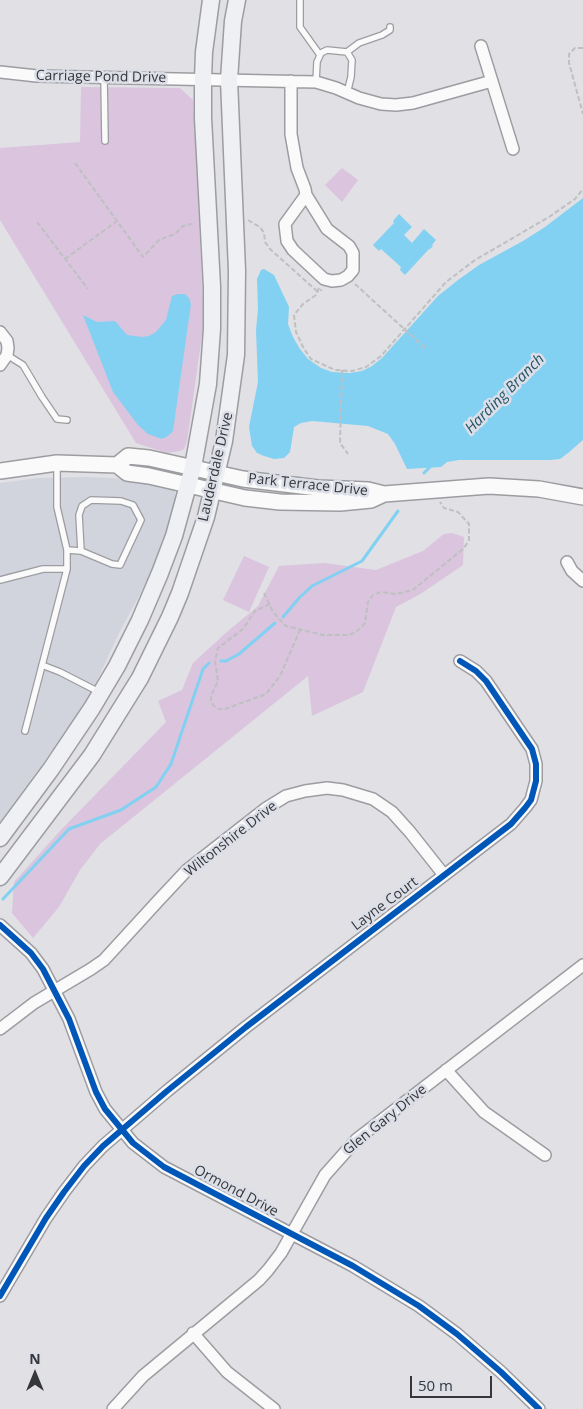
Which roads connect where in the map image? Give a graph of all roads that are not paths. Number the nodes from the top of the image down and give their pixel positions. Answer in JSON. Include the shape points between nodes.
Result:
{"nodes":[{"id":1,"x":211,"y":0,"type":"edge"},
{"id":2,"x":237,"y":0,"type":"edge"},
{"id":3,"x":300,"y":0,"type":"edge"},
{"id":4,"x":390,"y":27,"type":"dead end"},
{"id":5,"x":481,"y":46,"type":"dead end"},
{"id":6,"x":347,"y":52,"type":"junction"},
{"id":7,"x":320,"y":55,"type":"junction"},
{"id":8,"x":0,"y":72,"type":"edge"},
{"id":9,"x":104,"y":77,"type":"junction"},
{"id":10,"x":203,"y":79,"type":"junction"},
{"id":11,"x":229,"y":80,"type":"junction"},
{"id":12,"x":492,"y":80,"type":"junction"},
{"id":13,"x":291,"y":81,"type":"junction"},
{"id":14,"x":316,"y":82,"type":"junction"},
{"id":15,"x":347,"y":93,"type":"junction"},
{"id":16,"x":105,"y":141,"type":"dead end"},
{"id":17,"x":513,"y":149,"type":"dead end"},
{"id":18,"x":306,"y":195,"type":"junction"},
{"id":19,"x":0,"y":332,"type":"edge"},
{"id":20,"x":7,"y":355,"type":"junction"},
{"id":21,"x":0,"y":365,"type":"edge"},
{"id":22,"x":67,"y":420,"type":"dead end"},
{"id":23,"x":57,"y":463,"type":"junction"},
{"id":24,"x":116,"y":465,"type":"junction"},
{"id":25,"x":193,"y":467,"type":"junction"},
{"id":26,"x":0,"y":471,"type":"edge"},
{"id":27,"x":217,"y":473,"type":"junction"},
{"id":28,"x":189,"y":485,"type":"junction"},
{"id":29,"x":212,"y":490,"type":"junction"},
{"id":30,"x":384,"y":494,"type":"junction"},
{"id":31,"x":583,"y":497,"type":"edge"},
{"id":32,"x":67,"y":550,"type":"junction"},
{"id":33,"x":81,"y":551,"type":"junction"},
{"id":34,"x":567,"y":562,"type":"dead end"},
{"id":35,"x":67,"y":569,"type":"junction"},
{"id":36,"x":0,"y":580,"type":"edge"},
{"id":37,"x":583,"y":581,"type":"edge"},
{"id":38,"x":460,"y":661,"type":"dead end"},
{"id":39,"x":42,"y":665,"type":"junction"},
{"id":40,"x":102,"y":693,"type":"junction"},
{"id":41,"x":25,"y":731,"type":"dead end"},
{"id":42,"x":0,"y":838,"type":"edge"},
{"id":43,"x":444,"y":875,"type":"junction"},
{"id":44,"x":0,"y":877,"type":"edge"},
{"id":45,"x":0,"y":925,"type":"edge"},
{"id":46,"x":583,"y":965,"type":"edge"},
{"id":47,"x":55,"y":991,"type":"junction"},
{"id":48,"x":0,"y":1029,"type":"edge"},
{"id":49,"x":446,"y":1070,"type":"junction"},
{"id":50,"x":122,"y":1130,"type":"junction"},
{"id":51,"x":545,"y":1155,"type":"dead end"},
{"id":52,"x":291,"y":1234,"type":"junction"},
{"id":53,"x":0,"y":1296,"type":"edge"},
{"id":54,"x":193,"y":1334,"type":"junction"},
{"id":55,"x":113,"y":1409,"type":"edge"},
{"id":56,"x":274,"y":1409,"type":"edge"},
{"id":57,"x":539,"y":1409,"type":"edge"}],
"edges":[{"from":1,"to":10,"type":"main road","name":"Lauderdale Drive"},
{"from":2,"to":11,"type":"main road","name":"Lauderdale Drive"},
{"from":3,"to":7,"type":"lane","via":[[300,27]]},
{"from":4,"to":6,"type":"lane","via":[[390,30]]},
{"from":5,"to":12,"type":"street"},
{"from":6,"to":7,"type":"lane","via":[[327,50]]},
{"from":6,"to":15,"type":"lane","via":[[352,60]]},
{"from":7,"to":14,"type":"lane"},
{"from":8,"to":9,"type":"street","name":"Carriage Pond Drive"},
{"from":9,"to":10,"type":"street","name":"Carriage Pond Drive"},
{"from":9,"to":16,"type":"lane"},
{"from":10,"to":11,"type":"street","name":"Carriage Pond Drive"},
{"from":10,"to":25,"type":"main road","name":"Lauderdale Drive","via":[[212,329],[208,384]]},
{"from":11,"to":13,"type":"street","name":"Carriage Pond Drive"},
{"from":11,"to":27,"type":"main road","name":"Lauderdale Drive","via":[[237,316],[231,402]]},
{"from":12,"to":15,"type":"street","via":[[396,106]]},
{"from":12,"to":17,"type":"street"},
{"from":13,"to":14,"type":"street","name":"Carriage Pond Drive"},
{"from":13,"to":18,"type":"street","via":[[290,134]]},
{"from":14,"to":15,"type":"street"},
{"from":18,"to":18,"type":"street","via":[[285,224],[287,241],[323,285],[341,280],[353,270],[353,253],[327,228]]},
{"from":19,"to":20,"type":"street","via":[[7,341]]},
{"from":20,"to":21,"type":"street"},
{"from":20,"to":22,"type":"lane","via":[[23,365],[57,419]]},
{"from":23,"to":24,"type":"street","name":"Park Terrace Drive"},
{"from":23,"to":26,"type":"street","name":"Park Terrace Drive"},
{"from":23,"to":32,"type":"lane","via":[[57,507]]},
{"from":24,"to":25,"type":"street","name":"Park Terrace Drive","via":[[128,456]]},
{"from":24,"to":28,"type":"street","name":"Park Terrace Drive","via":[[127,473]]},
{"from":25,"to":27,"type":"street","name":"Park Terrace Drive"},
{"from":25,"to":28,"type":"main road","name":"Lauderdale Drive"},
{"from":27,"to":29,"type":"main road","name":"Lauderdale Drive"},
{"from":27,"to":30,"type":"street","name":"Park Terrace Drive","via":[[243,479]]},
{"from":28,"to":29,"type":"street","name":"Park Terrace Drive"},
{"from":28,"to":40,"type":"main road","name":"Lauderdale Drive","via":[[160,573],[133,636]]},
{"from":29,"to":30,"type":"street","name":"Park Terrace Drive","via":[[245,498],[306,503],[371,500]]},
{"from":29,"to":44,"type":"main road","name":"Lauderdale Drive","via":[[201,535],[180,593],[140,678],[92,755]]},
{"from":30,"to":31,"type":"street","name":"Park Terrace Drive","via":[[508,486]]},
{"from":32,"to":33,"type":"lane"},
{"from":32,"to":35,"type":"lane"},
{"from":33,"to":33,"type":"lane","via":[[120,565],[141,520],[133,505],[121,501],[91,500],[82,506],[79,516]]},
{"from":34,"to":37,"type":"street"},
{"from":35,"to":36,"type":"lane","via":[[43,569]]},
{"from":35,"to":39,"type":"lane"},
{"from":38,"to":43,"type":"street","name":"Layne Court","via":[[486,681],[529,742],[535,758],[536,781],[530,800],[519,817]]},
{"from":39,"to":40,"type":"lane"},
{"from":39,"to":41,"type":"lane"},
{"from":40,"to":42,"type":"main road","name":"Lauderdale Drive"},
{"from":43,"to":47,"type":"street","name":"Wiltonshire Drive","via":[[392,812],[373,799],[327,788],[286,796],[264,809],[187,870],[104,960]]},
{"from":43,"to":50,"type":"street","name":"Layne Court","via":[[246,1027]]},
{"from":45,"to":47,"type":"street","name":"Ormond Drive","via":[[30,953]]},
{"from":46,"to":49,"type":"street","name":"Glen Gary Drive"},
{"from":47,"to":48,"type":"street","name":"Wiltonshire Drive"},
{"from":47,"to":50,"type":"street","name":"Ormond Drive","via":[[96,1092]]},
{"from":49,"to":51,"type":"street","via":[[484,1112]]},
{"from":49,"to":52,"type":"street","name":"Glen Gary Drive","via":[[357,1139],[336,1160],[320,1181]]},
{"from":50,"to":52,"type":"street","name":"Ormond Drive","via":[[164,1167]]},
{"from":50,"to":53,"type":"street","name":"Layne Court","via":[[84,1166],[64,1192]]},
{"from":52,"to":54,"type":"street","name":"Glen Gary Drive","via":[[281,1253],[259,1280]]},
{"from":52,"to":57,"type":"street","name":"Ormond Drive","via":[[354,1266],[418,1306],[457,1334]]},
{"from":54,"to":55,"type":"street","name":"Glen Gary Drive","via":[[143,1376]]},
{"from":54,"to":56,"type":"street","via":[[227,1372]]}]}
